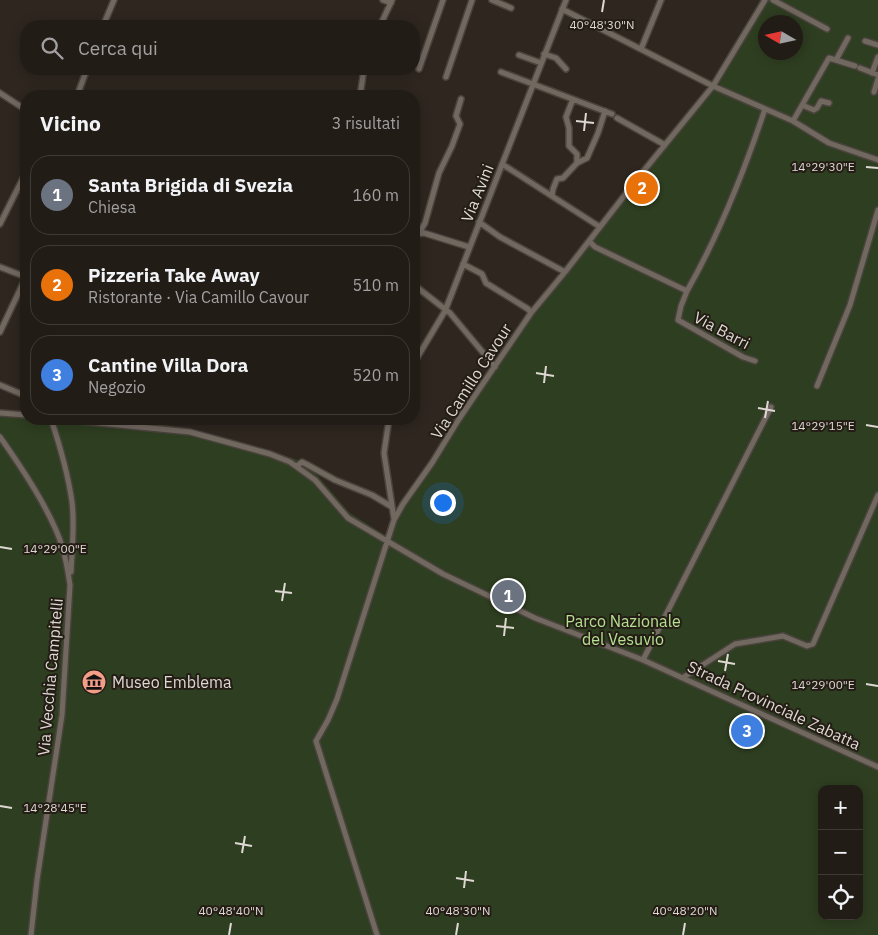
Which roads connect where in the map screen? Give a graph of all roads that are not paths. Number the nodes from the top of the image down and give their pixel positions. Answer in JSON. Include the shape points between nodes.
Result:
{"nodes":[{"id":1,"x":114,"y":0,"type":"edge"},
{"id":2,"x":383,"y":0,"type":"edge"},
{"id":3,"x":443,"y":0,"type":"edge"},
{"id":4,"x":472,"y":0,"type":"edge"},
{"id":5,"x":492,"y":0,"type":"edge"},
{"id":6,"x":566,"y":0,"type":"edge"},
{"id":7,"x":661,"y":0,"type":"edge"},
{"id":8,"x":765,"y":0,"type":"edge"},
{"id":9,"x":773,"y":0,"type":"edge"},
{"id":10,"x":391,"y":2,"type":"edge"},
{"id":11,"x":511,"y":8,"type":"dead end"},
{"id":12,"x":562,"y":9,"type":"junction"},
{"id":13,"x":106,"y":20,"type":"edge"},
{"id":14,"x":383,"y":20,"type":"edge"},
{"id":15,"x":827,"y":29,"type":"dead end"},
{"id":16,"x":848,"y":38,"type":"dead end"},
{"id":17,"x":865,"y":41,"type":"dead end"},
{"id":18,"x":878,"y":45,"type":"edge"},
{"id":19,"x":641,"y":49,"type":"junction"},
{"id":20,"x":544,"y":54,"type":"junction"},
{"id":21,"x":519,"y":55,"type":"dead end"},
{"id":22,"x":878,"y":57,"type":"edge"},
{"id":23,"x":836,"y":60,"type":"junction"},
{"id":24,"x":420,"y":63,"type":"edge"},
{"id":25,"x":541,"y":63,"type":"junction"},
{"id":26,"x":566,"y":69,"type":"dead end"},
{"id":27,"x":500,"y":72,"type":"dead end"},
{"id":28,"x":875,"y":74,"type":"edge"},
{"id":29,"x":85,"y":75,"type":"edge"},
{"id":30,"x":363,"y":75,"type":"edge"},
{"id":31,"x":446,"y":77,"type":"dead end"},
{"id":32,"x":878,"y":79,"type":"edge"},
{"id":33,"x":533,"y":84,"type":"junction"},
{"id":34,"x":713,"y":86,"type":"junction"},
{"id":35,"x":79,"y":90,"type":"edge"},
{"id":36,"x":361,"y":90,"type":"edge"},
{"id":37,"x":874,"y":92,"type":"dead end"},
{"id":38,"x":1,"y":94,"type":"edge"},
{"id":39,"x":461,"y":99,"type":"dead end"},
{"id":40,"x":573,"y":99,"type":"junction"},
{"id":41,"x":0,"y":101,"type":"edge"},
{"id":42,"x":802,"y":104,"type":"junction"},
{"id":43,"x":829,"y":104,"type":"dead end"},
{"id":44,"x":20,"y":106,"type":"edge"},
{"id":45,"x":765,"y":108,"type":"junction"},
{"id":46,"x":605,"y":111,"type":"junction"},
{"id":47,"x":612,"y":114,"type":"dead end"},
{"id":48,"x":617,"y":118,"type":"dead end"},
{"id":49,"x":793,"y":121,"type":"junction"},
{"id":50,"x":666,"y":145,"type":"junction"},
{"id":51,"x":878,"y":160,"type":"edge"},
{"id":52,"x":502,"y":164,"type":"junction"},
{"id":53,"x":577,"y":164,"type":"junction"},
{"id":54,"x":20,"y":184,"type":"edge"},
{"id":55,"x":552,"y":196,"type":"junction"},
{"id":56,"x":878,"y":210,"type":"edge"},
{"id":57,"x":479,"y":222,"type":"junction"},
{"id":58,"x":0,"y":224,"type":"edge"},
{"id":59,"x":600,"y":227,"type":"junction"},
{"id":60,"x":420,"y":229,"type":"edge"},
{"id":61,"x":420,"y":235,"type":"edge"},
{"id":62,"x":589,"y":241,"type":"junction"},
{"id":63,"x":469,"y":247,"type":"junction"},
{"id":64,"x":462,"y":264,"type":"junction"},
{"id":65,"x":0,"y":267,"type":"edge"},
{"id":66,"x":565,"y":272,"type":"junction"},
{"id":67,"x":20,"y":275,"type":"edge"},
{"id":68,"x":20,"y":290,"type":"edge"},
{"id":69,"x":420,"y":290,"type":"edge"},
{"id":70,"x":687,"y":291,"type":"junction"},
{"id":71,"x":445,"y":311,"type":"junction"},
{"id":72,"x":531,"y":313,"type":"junction"},
{"id":73,"x":0,"y":332,"type":"edge"},
{"id":74,"x":420,"y":353,"type":"edge"},
{"id":75,"x":755,"y":361,"type":"dead end"},
{"id":76,"x":494,"y":366,"type":"junction"},
{"id":77,"x":0,"y":385,"type":"edge"},
{"id":78,"x":817,"y":386,"type":"dead end"},
{"id":79,"x":20,"y":393,"type":"edge"},
{"id":80,"x":771,"y":407,"type":"dead end"},
{"id":81,"x":0,"y":413,"type":"edge"},
{"id":82,"x":20,"y":415,"type":"edge"},
{"id":83,"x":54,"y":425,"type":"edge"},
{"id":84,"x":124,"y":425,"type":"edge"},
{"id":85,"x":388,"y":425,"type":"edge"},
{"id":86,"x":0,"y":437,"type":"edge"},
{"id":87,"x":297,"y":466,"type":"junction"},
{"id":88,"x":878,"y":495,"type":"edge"},
{"id":89,"x":392,"y":507,"type":"junction"},
{"id":90,"x":394,"y":520,"type":"junction"},
{"id":91,"x":388,"y":542,"type":"junction"},
{"id":92,"x":70,"y":585,"type":"junction"},
{"id":93,"x":643,"y":660,"type":"junction"},
{"id":94,"x":684,"y":677,"type":"junction"},
{"id":95,"x":878,"y":766,"type":"edge"},
{"id":96,"x":31,"y":935,"type":"edge"},
{"id":97,"x":377,"y":935,"type":"edge"}],
"edges":[{"from":1,"to":13,"type":"street"},
{"from":2,"to":10,"type":"street"},
{"from":3,"to":24,"type":"street"},
{"from":4,"to":31,"type":"street"},
{"from":5,"to":11,"type":"street"},
{"from":6,"to":12,"type":"street","name":"Via Avini"},
{"from":7,"to":19,"type":"street"},
{"from":8,"to":34,"type":"street","name":"Via Camillo Cavour"},
{"from":9,"to":15,"type":"street"},
{"from":10,"to":14,"type":"street"},
{"from":12,"to":19,"type":"street"},
{"from":12,"to":20,"type":"street","name":"Via Avini"},
{"from":16,"to":23,"type":"street"},
{"from":17,"to":18,"type":"street"},
{"from":19,"to":34,"type":"street"},
{"from":20,"to":25,"type":"street","name":"Via Avini"},
{"from":20,"to":26,"type":"street","via":[[556,58]]},
{"from":21,"to":25,"type":"street"},
{"from":22,"to":28,"type":"street"},
{"from":23,"to":28,"type":"street"},
{"from":23,"to":42,"type":"street","via":[[830,58],[827,61]]},
{"from":25,"to":33,"type":"street","name":"Via Avini"},
{"from":27,"to":33,"type":"street"},
{"from":29,"to":35,"type":"street"},
{"from":30,"to":36,"type":"street"},
{"from":32,"to":37,"type":"street"},
{"from":33,"to":40,"type":"street"},
{"from":33,"to":52,"type":"street","name":"Via Avini"},
{"from":34,"to":45,"type":"street"},
{"from":34,"to":50,"type":"street","name":"Via Camillo Cavour"},
{"from":38,"to":41,"type":"street"},
{"from":38,"to":44,"type":"street"},
{"from":39,"to":60,"type":"street","via":[[456,116],[460,124]]},
{"from":40,"to":46,"type":"street"},
{"from":40,"to":53,"type":"street","via":[[566,117],[569,146],[577,154]]},
{"from":42,"to":43,"type":"street","via":[[813,113],[821,101]]},
{"from":42,"to":49,"type":"street"},
{"from":45,"to":49,"type":"street"},
{"from":45,"to":70,"type":"street","via":[[736,193],[707,257]]},
{"from":46,"to":47,"type":"street"},
{"from":46,"to":53,"type":"street","via":[[587,158]]},
{"from":48,"to":50,"type":"street"},
{"from":49,"to":51,"type":"street","via":[[829,143]]},
{"from":50,"to":59,"type":"street","name":"Via Camillo Cavour"},
{"from":52,"to":55,"type":"street"},
{"from":52,"to":57,"type":"street","name":"Via Avini"},
{"from":53,"to":55,"type":"street","via":[[558,179]]},
{"from":54,"to":58,"type":"street"},
{"from":55,"to":59,"type":"street"},
{"from":56,"to":78,"type":"street","via":[[850,305]]},
{"from":57,"to":63,"type":"street","name":"Via Avini"},
{"from":57,"to":66,"type":"street"},
{"from":59,"to":62,"type":"street","name":"Via Camillo Cavour"},
{"from":61,"to":63,"type":"street"},
{"from":62,"to":66,"type":"street","name":"Via Camillo Cavour"},
{"from":62,"to":70,"type":"street","via":[[595,247]]},
{"from":63,"to":64,"type":"street","name":"Via Avini"},
{"from":64,"to":71,"type":"street","name":"Via Avini"},
{"from":64,"to":72,"type":"street","via":[[482,274],[486,283]]},
{"from":65,"to":67,"type":"street"},
{"from":66,"to":72,"type":"street","name":"Via Camillo Cavour"},
{"from":68,"to":73,"type":"street"},
{"from":69,"to":71,"type":"street"},
{"from":70,"to":75,"type":"street","name":"Via Barri","via":[[678,320]]},
{"from":71,"to":74,"type":"street","name":"Via Avini"},
{"from":71,"to":76,"type":"street"},
{"from":72,"to":76,"type":"street","name":"Via Camillo Cavour"},
{"from":76,"to":90,"type":"street","name":"Via Camillo Cavour"},
{"from":77,"to":79,"type":"street"},
{"from":80,"to":93,"type":"street"},
{"from":81,"to":82,"type":"street"},
{"from":83,"to":92,"type":"street","via":[[72,502]]},
{"from":84,"to":87,"type":"street","via":[[190,432],[270,454]]},
{"from":85,"to":89,"type":"street","via":[[384,452]]},
{"from":86,"to":92,"type":"street","name":"Via Vecchia Campitelli","via":[[49,516],[62,544]]},
{"from":87,"to":89,"type":"street","via":[[302,462]]},
{"from":87,"to":91,"type":"street","name":"Strada Provinciale Zabatta","via":[[315,480],[348,518]]},
{"from":88,"to":94,"type":"street","via":[[813,644],[807,646],[783,636],[733,645]]},
{"from":89,"to":90,"type":"street"},
{"from":90,"to":91,"type":"street","name":"Via Camillo Cavour"},
{"from":91,"to":93,"type":"street","name":"Strada Provinciale Zabatta","via":[[443,574],[528,615]]},
{"from":91,"to":97,"type":"street","name":"Via Camillo Cavour","via":[[337,699],[316,741]]},
{"from":92,"to":96,"type":"street","name":"Via Vecchia Campitelli","via":[[62,715]]},
{"from":93,"to":94,"type":"street","name":"Strada Provinciale Zabatta"},
{"from":94,"to":95,"type":"street","name":"Strada Provinciale Zabatta"}]}
